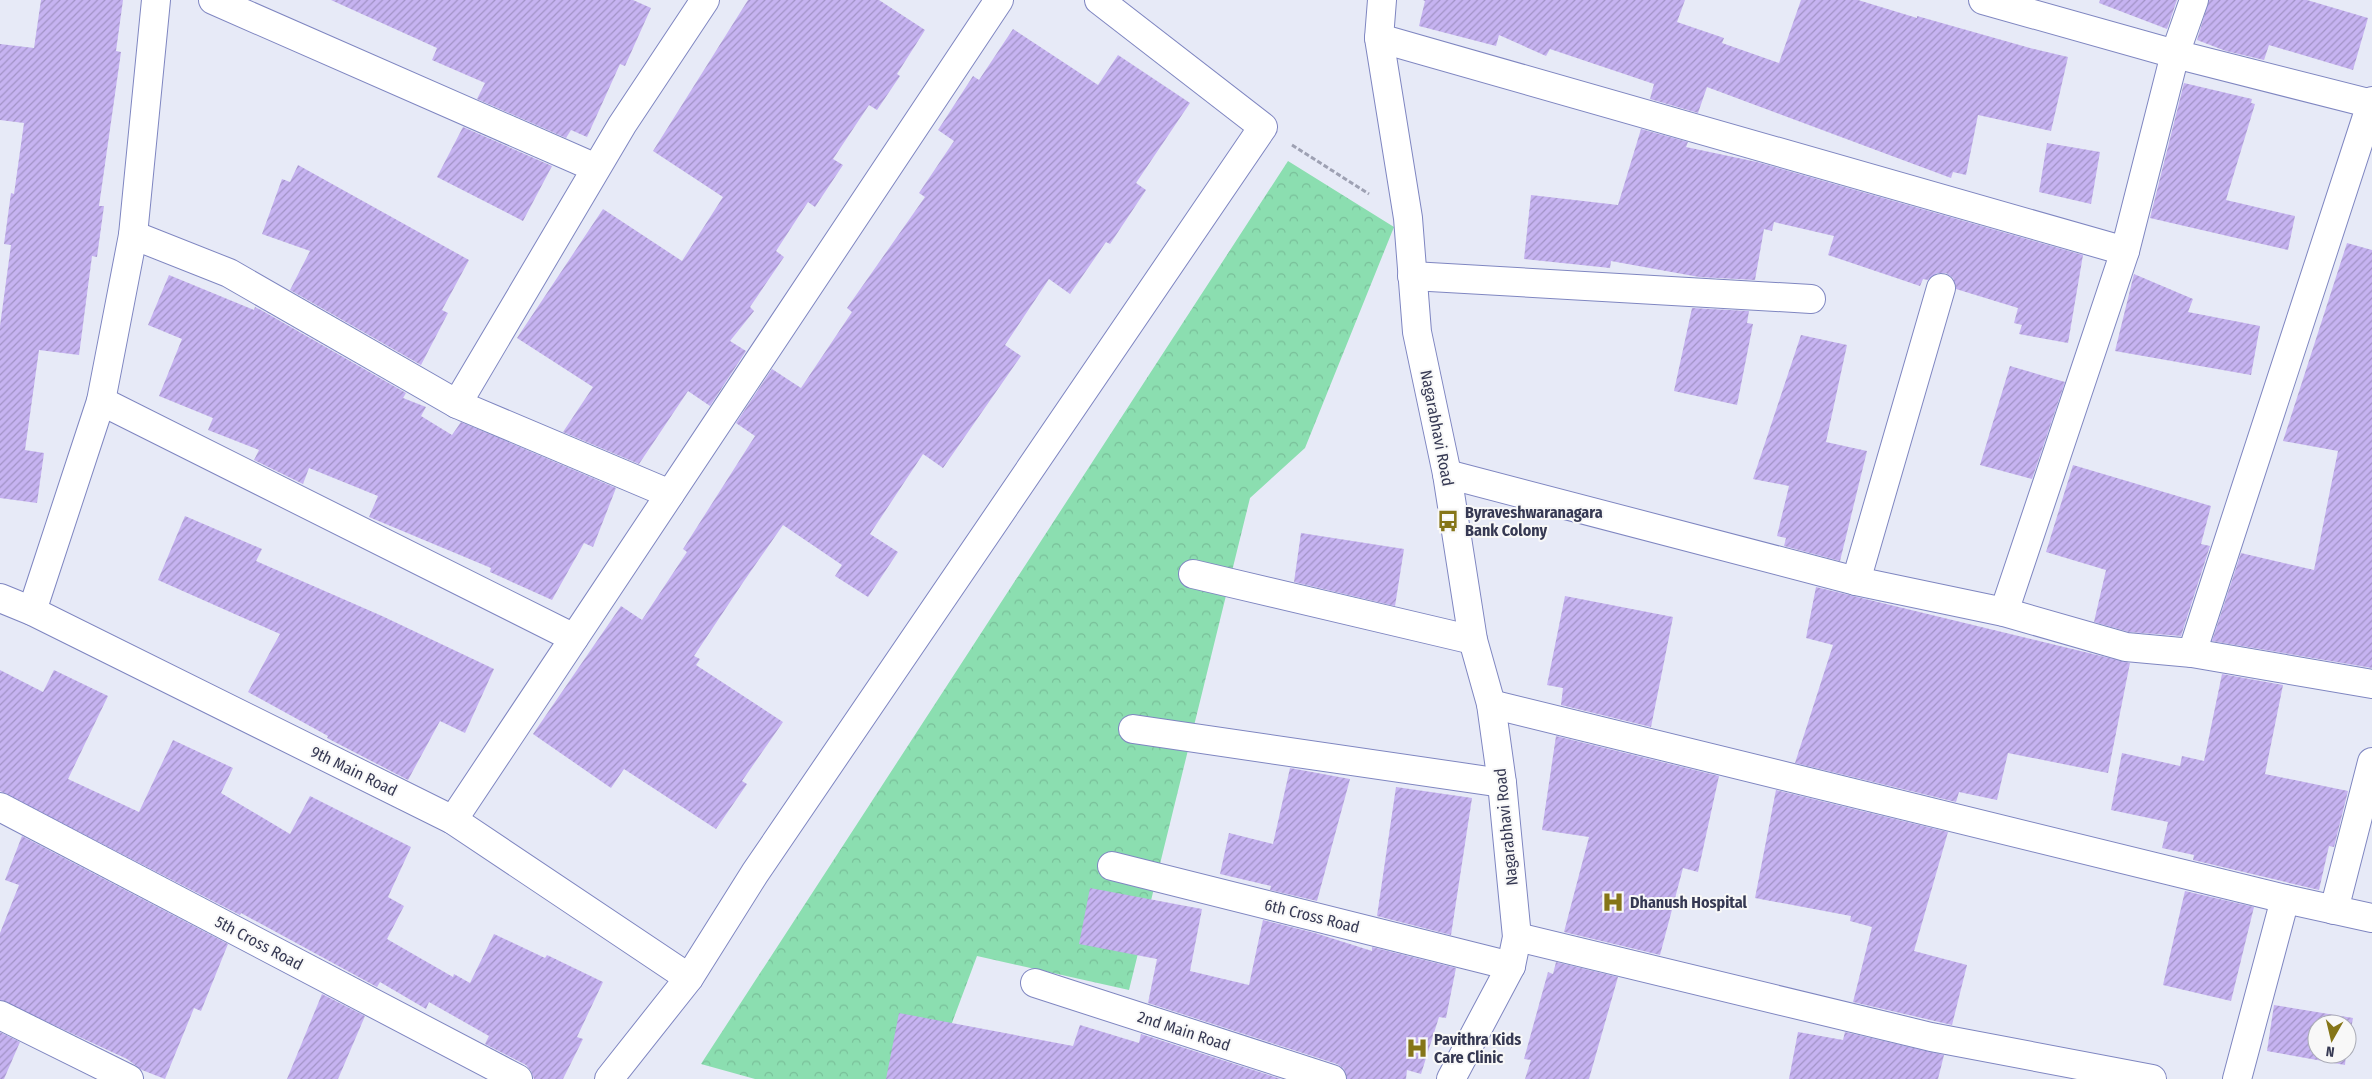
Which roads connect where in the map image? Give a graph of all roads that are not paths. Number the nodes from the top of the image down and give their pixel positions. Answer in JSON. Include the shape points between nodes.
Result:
{"nodes":[{"id":1,"x":156,"y":0,"type":"edge"},
{"id":2,"x":213,"y":0,"type":"edge"},
{"id":3,"x":999,"y":0,"type":"edge"},
{"id":4,"x":1099,"y":0,"type":"edge"},
{"id":5,"x":1382,"y":0,"type":"edge"},
{"id":6,"x":1983,"y":0,"type":"edge"},
{"id":7,"x":2194,"y":0,"type":"edge"},
{"id":8,"x":699,"y":2,"type":"edge"},
{"id":9,"x":1379,"y":38,"type":"junction"},
{"id":10,"x":2175,"y":54,"type":"junction"},
{"id":11,"x":2372,"y":103,"type":"edge"},
{"id":12,"x":596,"y":168,"type":"junction"},
{"id":13,"x":133,"y":234,"type":"junction"},
{"id":14,"x":2125,"y":250,"type":"junction"},
{"id":15,"x":1412,"y":276,"type":"junction"},
{"id":16,"x":1941,"y":288,"type":"dead end"},
{"id":17,"x":1812,"y":299,"type":"dead end"},
{"id":18,"x":101,"y":400,"type":"junction"},
{"id":19,"x":457,"y":404,"type":"junction"},
{"id":20,"x":1447,"y":474,"type":"junction"},
{"id":21,"x":670,"y":494,"type":"junction"},
{"id":22,"x":1193,"y":574,"type":"dead end"},
{"id":23,"x":1856,"y":581,"type":"junction"},
{"id":24,"x":0,"y":598,"type":"edge"},
{"id":25,"x":32,"y":611,"type":"junction"},
{"id":26,"x":2004,"y":612,"type":"junction"},
{"id":27,"x":574,"y":638,"type":"junction"},
{"id":28,"x":1473,"y":640,"type":"junction"},
{"id":29,"x":2192,"y":652,"type":"junction"},
{"id":30,"x":2372,"y":684,"type":"edge"},
{"id":31,"x":1491,"y":704,"type":"junction"},
{"id":32,"x":1133,"y":729,"type":"dead end"},
{"id":33,"x":2372,"y":762,"type":"edge"},
{"id":34,"x":1502,"y":783,"type":"junction"},
{"id":35,"x":3,"y":816,"type":"edge"},
{"id":36,"x":453,"y":820,"type":"junction"},
{"id":37,"x":1112,"y":866,"type":"dead end"},
{"id":38,"x":2285,"y":899,"type":"junction"},
{"id":39,"x":2334,"y":910,"type":"junction"},
{"id":40,"x":2372,"y":918,"type":"edge"},
{"id":41,"x":1517,"y":937,"type":"junction"},
{"id":42,"x":1511,"y":966,"type":"junction"},
{"id":43,"x":689,"y":978,"type":"junction"},
{"id":44,"x":1036,"y":983,"type":"dead end"},
{"id":45,"x":0,"y":1015,"type":"edge"},
{"id":46,"x":129,"y":1079,"type":"edge"},
{"id":47,"x":518,"y":1079,"type":"edge"},
{"id":48,"x":609,"y":1079,"type":"edge"},
{"id":49,"x":1332,"y":1079,"type":"edge"},
{"id":50,"x":1451,"y":1079,"type":"edge"},
{"id":51,"x":2152,"y":1079,"type":"edge"},
{"id":52,"x":2237,"y":1079,"type":"edge"}],
"edges":[{"from":1,"to":13,"type":"street"},
{"from":2,"to":12,"type":"street"},
{"from":3,"to":21,"type":"street"},
{"from":4,"to":43,"type":"street","via":[[1263,127],[760,864]]},
{"from":5,"to":9,"type":"street","name":"Nagarabhavi Road"},
{"from":6,"to":10,"type":"street"},
{"from":7,"to":10,"type":"street"},
{"from":8,"to":12,"type":"street"},
{"from":9,"to":14,"type":"street"},
{"from":9,"to":15,"type":"street","name":"Nagarabhavi Road","via":[[1408,218]]},
{"from":10,"to":11,"type":"street"},
{"from":10,"to":14,"type":"street"},
{"from":11,"to":29,"type":"street"},
{"from":12,"to":19,"type":"street"},
{"from":13,"to":18,"type":"street"},
{"from":13,"to":19,"type":"street","via":[[229,273]]},
{"from":14,"to":26,"type":"street"},
{"from":15,"to":17,"type":"street"},
{"from":15,"to":20,"type":"street","name":"Nagarabhavi Road","via":[[1417,332]]},
{"from":16,"to":23,"type":"street"},
{"from":18,"to":25,"type":"street"},
{"from":18,"to":27,"type":"street"},
{"from":19,"to":21,"type":"street"},
{"from":20,"to":23,"type":"street"},
{"from":20,"to":28,"type":"street","name":"Nagarabhavi Road"},
{"from":21,"to":27,"type":"street"},
{"from":22,"to":28,"type":"street"},
{"from":23,"to":26,"type":"street"},
{"from":24,"to":25,"type":"street","name":"9th Main Road"},
{"from":25,"to":36,"type":"street","name":"9th Main Road"},
{"from":26,"to":29,"type":"street","via":[[2126,647]]},
{"from":27,"to":36,"type":"street"},
{"from":28,"to":31,"type":"street","name":"Nagarabhavi Road"},
{"from":29,"to":30,"type":"street"},
{"from":31,"to":34,"type":"street","name":"Nagarabhavi Road"},
{"from":31,"to":38,"type":"street"},
{"from":32,"to":34,"type":"street"},
{"from":33,"to":39,"type":"street"},
{"from":34,"to":41,"type":"street","name":"Nagarabhavi Road"},
{"from":35,"to":47,"type":"street","name":"5th Cross Road"},
{"from":36,"to":43,"type":"street","name":"9th Main Road"},
{"from":37,"to":42,"type":"street","name":"6th Cross Road"},
{"from":38,"to":39,"type":"street"},
{"from":38,"to":52,"type":"street"},
{"from":39,"to":40,"type":"street"},
{"from":41,"to":42,"type":"street","name":"Nagarabhavi Road"},
{"from":41,"to":51,"type":"street","via":[[1931,1037]]},
{"from":42,"to":50,"type":"street","name":"Nagarabhavi Road"},
{"from":43,"to":48,"type":"street"},
{"from":44,"to":49,"type":"street","name":"2nd Main Road"},
{"from":45,"to":46,"type":"street"}]}
